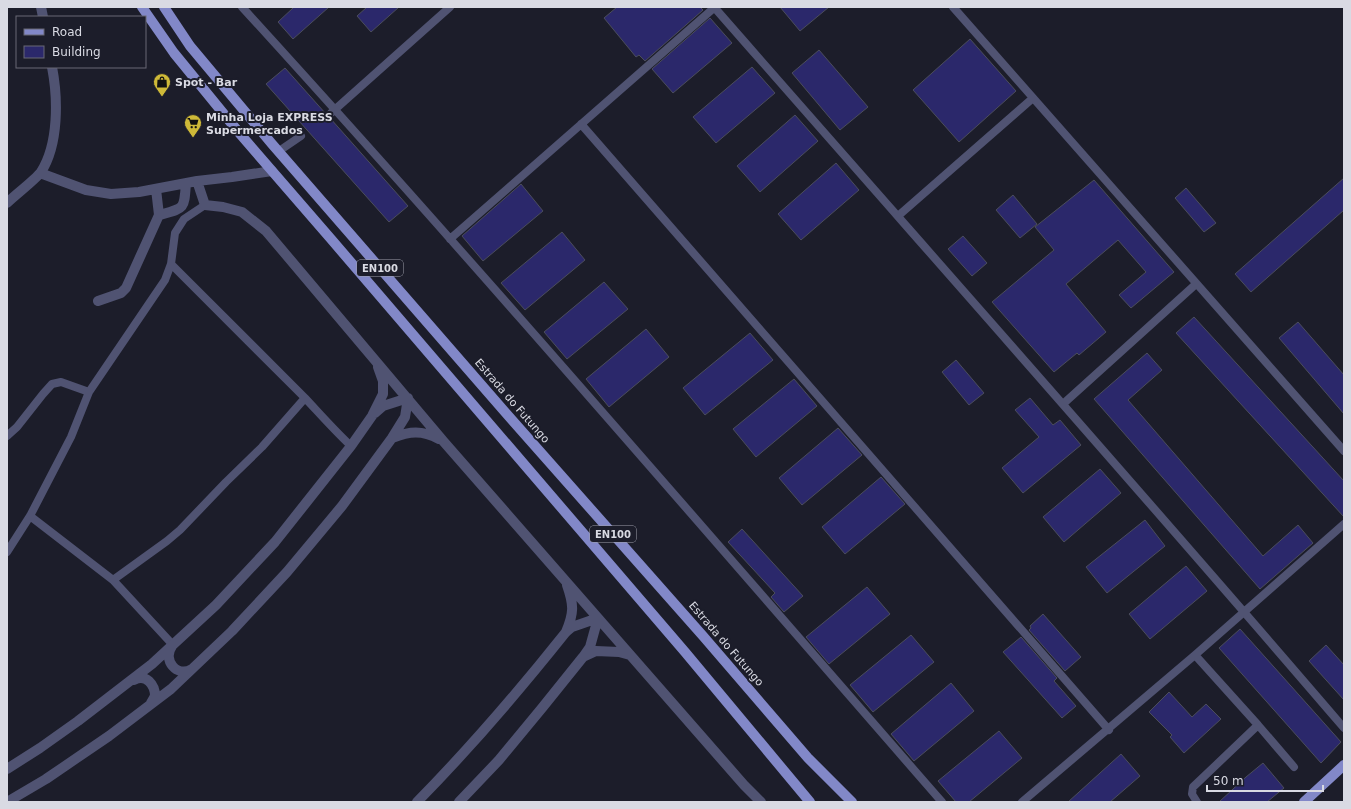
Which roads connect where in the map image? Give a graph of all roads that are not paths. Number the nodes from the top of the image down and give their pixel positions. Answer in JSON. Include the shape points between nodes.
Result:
{"nodes":[{"id":1,"x":142,"y":7,"type":"edge"},
{"id":2,"x":164,"y":7,"type":"edge"},
{"id":3,"x":242,"y":7,"type":"edge"},
{"id":4,"x":450,"y":7,"type":"edge"},
{"id":5,"x":714,"y":7,"type":"edge"},
{"id":6,"x":953,"y":7,"type":"edge"},
{"id":7,"x":52,"y":68,"type":"edge"},
{"id":8,"x":1033,"y":98,"type":"junction"},
{"id":9,"x":333,"y":111,"type":"junction"},
{"id":10,"x":581,"y":124,"type":"junction"},
{"id":11,"x":301,"y":136,"type":"dead end"},
{"id":12,"x":279,"y":151,"type":"junction"},
{"id":13,"x":272,"y":171,"type":"junction"},
{"id":14,"x":40,"y":173,"type":"junction"},
{"id":15,"x":198,"y":181,"type":"junction"},
{"id":16,"x":186,"y":183,"type":"junction"},
{"id":17,"x":156,"y":189,"type":"junction"},
{"id":18,"x":7,"y":203,"type":"edge"},
{"id":19,"x":205,"y":205,"type":"junction"},
{"id":20,"x":159,"y":215,"type":"junction"},
{"id":21,"x":898,"y":216,"type":"junction"},
{"id":22,"x":450,"y":239,"type":"junction"},
{"id":23,"x":171,"y":264,"type":"junction"},
{"id":24,"x":1196,"y":284,"type":"junction"},
{"id":25,"x":98,"y":301,"type":"dead end"},
{"id":26,"x":376,"y":361,"type":"junction"},
{"id":27,"x":89,"y":392,"type":"junction"},
{"id":28,"x":304,"y":398,"type":"junction"},
{"id":29,"x":408,"y":398,"type":"junction"},
{"id":30,"x":1063,"y":404,"type":"junction"},
{"id":31,"x":372,"y":416,"type":"junction"},
{"id":32,"x":7,"y":436,"type":"edge"},
{"id":33,"x":392,"y":438,"type":"junction"},
{"id":34,"x":444,"y":442,"type":"junction"},
{"id":35,"x":351,"y":446,"type":"junction"},
{"id":36,"x":1344,"y":451,"type":"edge"},
{"id":37,"x":30,"y":516,"type":"junction"},
{"id":38,"x":1344,"y":524,"type":"edge"},
{"id":39,"x":7,"y":552,"type":"edge"},
{"id":40,"x":113,"y":580,"type":"junction"},
{"id":41,"x":566,"y":581,"type":"junction"},
{"id":42,"x":1244,"y":611,"type":"junction"},
{"id":43,"x":598,"y":618,"type":"junction"},
{"id":44,"x":566,"y":632,"type":"junction"},
{"id":45,"x":173,"y":644,"type":"junction"},
{"id":46,"x":630,"y":655,"type":"junction"},
{"id":47,"x":1195,"y":655,"type":"junction"},
{"id":48,"x":583,"y":657,"type":"junction"},
{"id":49,"x":192,"y":669,"type":"junction"},
{"id":50,"x":132,"y":681,"type":"junction"},
{"id":51,"x":150,"y":705,"type":"junction"},
{"id":52,"x":1258,"y":725,"type":"junction"},
{"id":53,"x":1344,"y":728,"type":"edge"},
{"id":54,"x":1109,"y":730,"type":"junction"},
{"id":55,"x":1344,"y":765,"type":"edge"},
{"id":56,"x":1294,"y":767,"type":"dead end"},
{"id":57,"x":7,"y":769,"type":"edge"},
{"id":58,"x":744,"y":785,"type":"junction"},
{"id":59,"x":7,"y":802,"type":"edge"},
{"id":60,"x":417,"y":802,"type":"edge"},
{"id":61,"x":459,"y":802,"type":"edge"},
{"id":62,"x":752,"y":802,"type":"edge"},
{"id":63,"x":761,"y":802,"type":"edge"},
{"id":64,"x":810,"y":802,"type":"edge"},
{"id":65,"x":852,"y":802,"type":"edge"},
{"id":66,"x":942,"y":802,"type":"edge"},
{"id":67,"x":1022,"y":802,"type":"edge"},
{"id":68,"x":1197,"y":802,"type":"edge"},
{"id":69,"x":1304,"y":802,"type":"edge"}],
"edges":[{"from":1,"to":13,"type":"main road","number":"EN100","via":[[174,53]]},
{"from":2,"to":12,"type":"main road","name":"Estrada do Futungo","number":"EN100","via":[[216,79]]},
{"from":3,"to":9,"type":"lane"},
{"from":4,"to":9,"type":"lane"},
{"from":5,"to":10,"type":"lane"},
{"from":5,"to":21,"type":"lane"},
{"from":6,"to":8,"type":"lane"},
{"from":7,"to":14,"type":"street","via":[[56,121],[51,151]]},
{"from":8,"to":21,"type":"lane"},
{"from":8,"to":24,"type":"lane"},
{"from":9,"to":22,"type":"lane"},
{"from":10,"to":22,"type":"lane"},
{"from":10,"to":54,"type":"lane"},
{"from":11,"to":12,"type":"lane"},
{"from":12,"to":65,"type":"main road","name":"Estrada do Futungo","number":"EN100","via":[[808,758]]},
{"from":13,"to":15,"type":"street"},
{"from":13,"to":64,"type":"main road","number":"EN100"},
{"from":14,"to":17,"type":"street","via":[[86,190],[111,194]]},
{"from":14,"to":18,"type":"street"},
{"from":15,"to":16,"type":"street"},
{"from":15,"to":19,"type":"street"},
{"from":16,"to":17,"type":"street"},
{"from":16,"to":20,"type":"street","via":[[183,207]]},
{"from":17,"to":20,"type":"street"},
{"from":19,"to":23,"type":"lane","via":[[184,219],[175,232]]},
{"from":19,"to":26,"type":"street","via":[[242,212],[266,231]]},
{"from":20,"to":25,"type":"street","via":[[126,288],[121,293]]},
{"from":21,"to":30,"type":"lane"},
{"from":22,"to":66,"type":"lane"},
{"from":23,"to":27,"type":"lane","via":[[165,280]]},
{"from":23,"to":28,"type":"lane"},
{"from":24,"to":30,"type":"lane"},
{"from":24,"to":36,"type":"lane"},
{"from":26,"to":29,"type":"street"},
{"from":26,"to":31,"type":"street","via":[[383,381],[383,394]]},
{"from":27,"to":32,"type":"lane","via":[[61,382],[52,384]]},
{"from":27,"to":37,"type":"lane","via":[[71,437]]},
{"from":28,"to":35,"type":"lane"},
{"from":28,"to":40,"type":"lane","via":[[262,447],[168,542]]},
{"from":29,"to":31,"type":"street","via":[[383,406]]},
{"from":29,"to":33,"type":"street","via":[[405,417]]},
{"from":29,"to":34,"type":"street"},
{"from":30,"to":42,"type":"lane"},
{"from":31,"to":35,"type":"street"},
{"from":33,"to":34,"type":"street","via":[[403,433],[417,432],[429,434]]},
{"from":33,"to":49,"type":"street","via":[[342,506],[288,572],[232,632]]},
{"from":34,"to":41,"type":"street"},
{"from":35,"to":45,"type":"street","via":[[275,542],[216,605]]},
{"from":37,"to":39,"type":"lane"},
{"from":37,"to":40,"type":"lane"},
{"from":38,"to":42,"type":"lane"},
{"from":40,"to":45,"type":"lane"},
{"from":41,"to":43,"type":"street"},
{"from":41,"to":44,"type":"street","via":[[573,611]]},
{"from":42,"to":47,"type":"lane"},
{"from":42,"to":53,"type":"lane"},
{"from":43,"to":44,"type":"street","via":[[572,627]]},
{"from":43,"to":46,"type":"street"},
{"from":43,"to":48,"type":"street","via":[[590,647]]},
{"from":44,"to":60,"type":"street","via":[[473,743]]},
{"from":45,"to":49,"type":"street","via":[[168,654],[170,664],[178,670]]},
{"from":45,"to":50,"type":"street"},
{"from":46,"to":48,"type":"street","via":[[596,651]]},
{"from":46,"to":58,"type":"street"},
{"from":47,"to":52,"type":"lane"},
{"from":47,"to":54,"type":"lane"},
{"from":48,"to":61,"type":"street","via":[[499,760]]},
{"from":49,"to":51,"type":"street"},
{"from":50,"to":51,"type":"street","via":[[142,678],[154,686],[155,696]]},
{"from":50,"to":57,"type":"street"},
{"from":51,"to":59,"type":"street","via":[[52,775]]},
{"from":52,"to":56,"type":"lane"},
{"from":52,"to":68,"type":"lane","via":[[1193,787],[1192,794]]},
{"from":54,"to":67,"type":"lane"},
{"from":55,"to":69,"type":"main road"},
{"from":58,"to":62,"type":"street"},
{"from":58,"to":63,"type":"street"}]}
